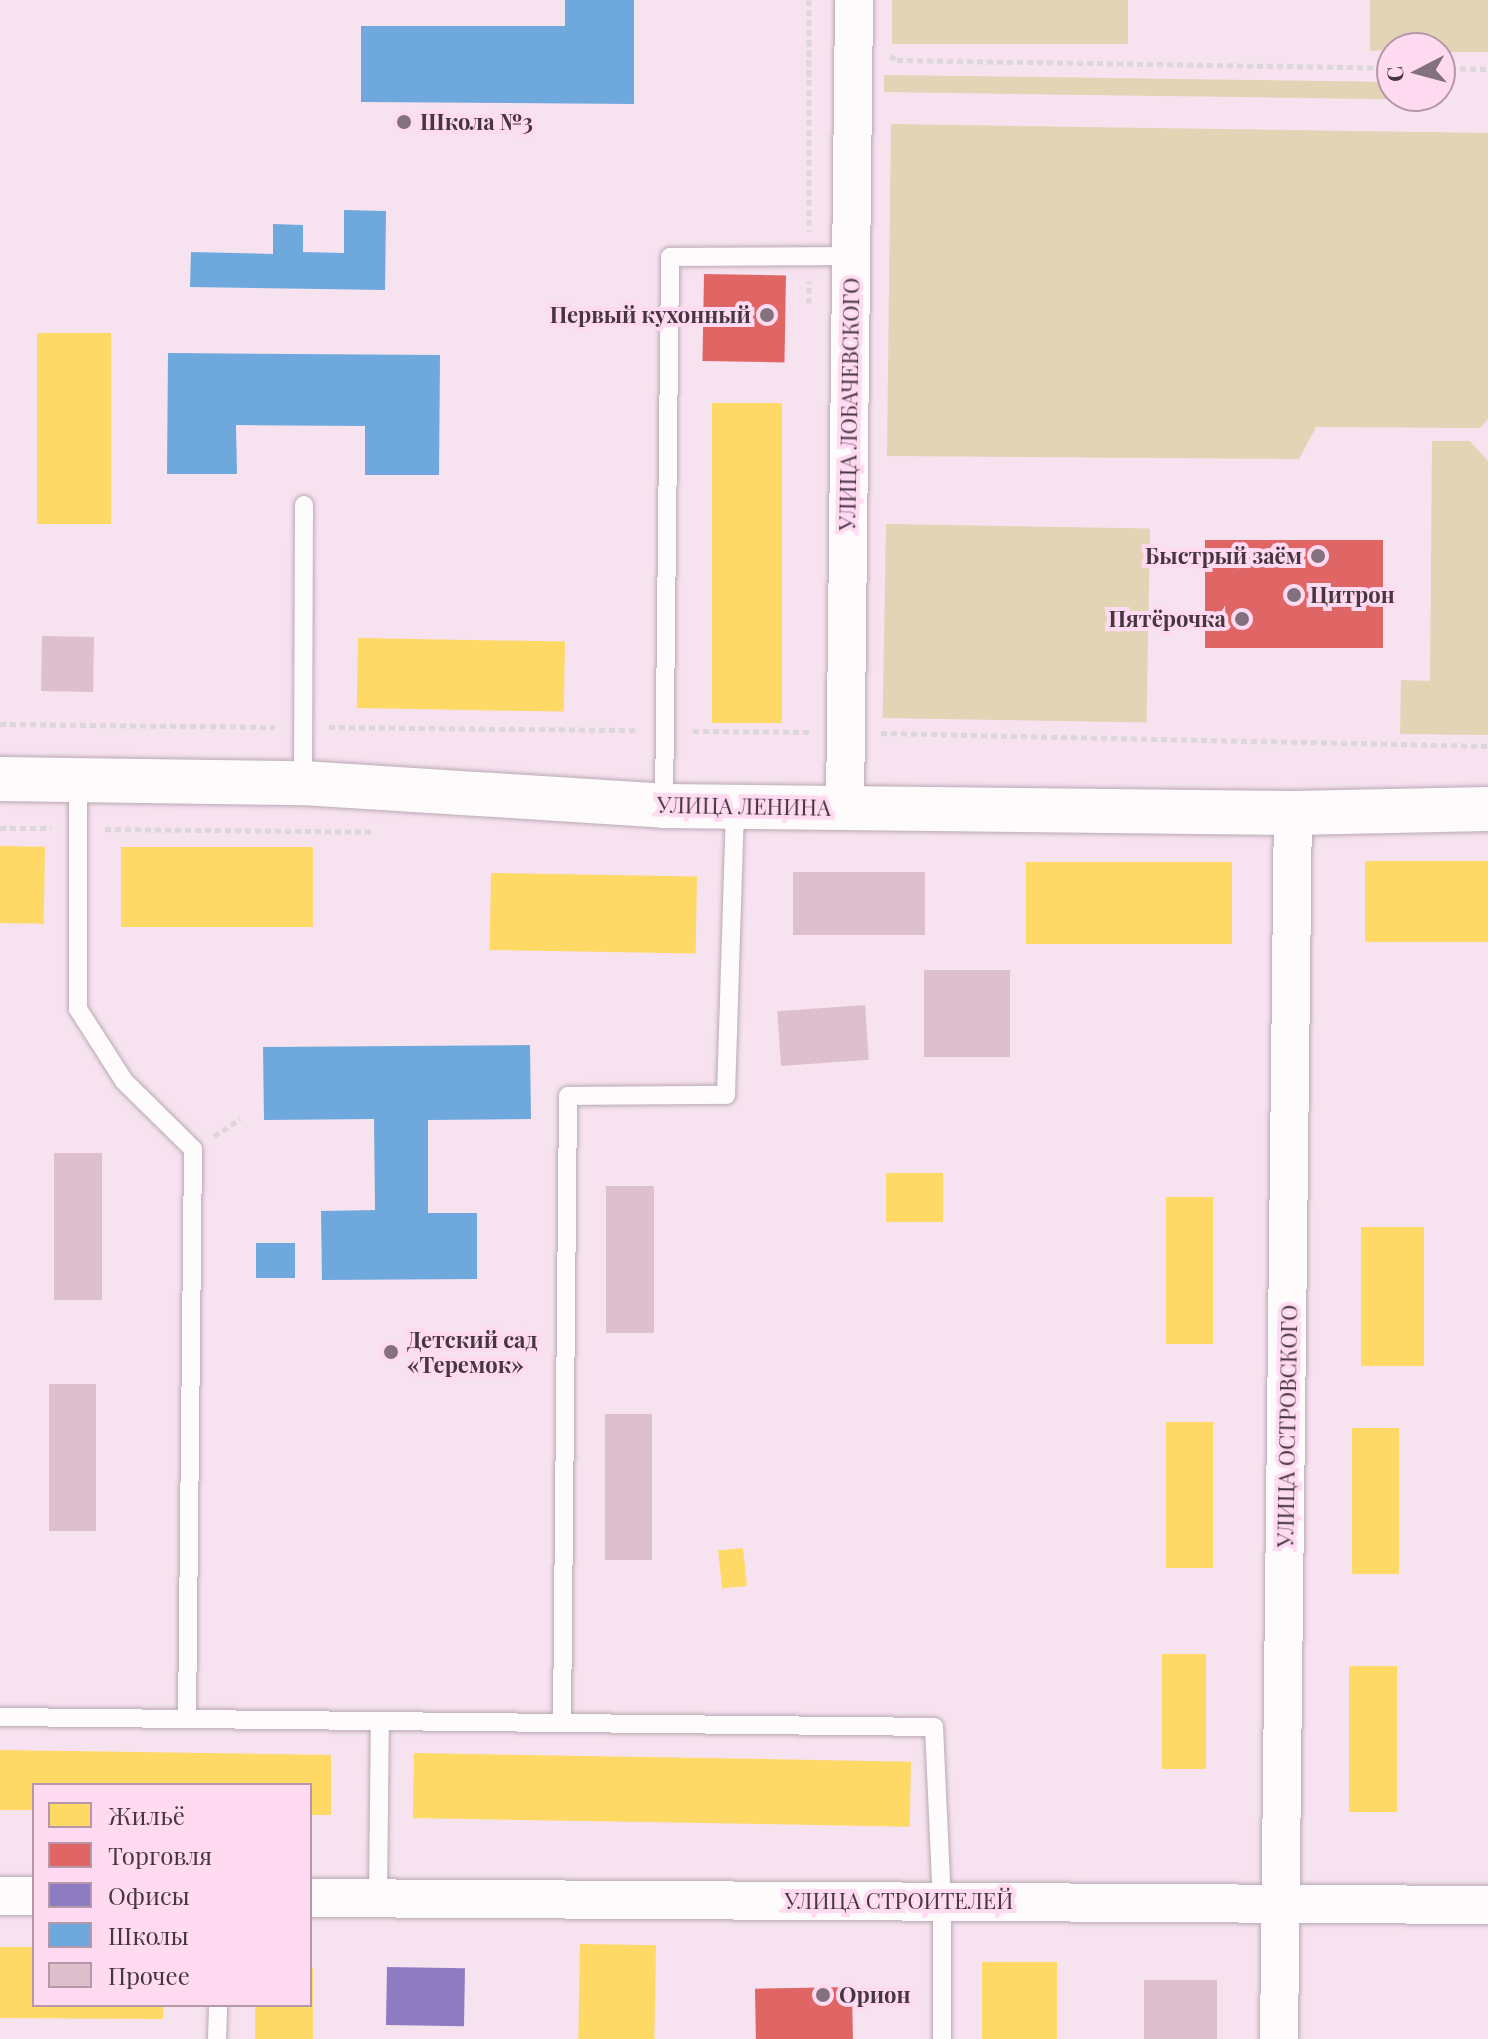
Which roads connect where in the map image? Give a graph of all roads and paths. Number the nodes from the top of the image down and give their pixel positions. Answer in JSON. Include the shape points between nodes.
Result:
{"nodes":[{"id":1,"x":854,"y":0,"type":"edge"},
{"id":2,"x":897,"y":60,"type":"dead end"},
{"id":3,"x":1376,"y":68,"type":"edge"},
{"id":4,"x":1456,"y":68,"type":"edge"},
{"id":5,"x":1488,"y":69,"type":"edge"},
{"id":6,"x":851,"y":256,"type":"junction"},
{"id":7,"x":304,"y":505,"type":"dead end"},
{"id":8,"x":0,"y":724,"type":"edge"},
{"id":9,"x":304,"y":727,"type":"junction"},
{"id":10,"x":664,"y":730,"type":"junction"},
{"id":11,"x":845,"y":732,"type":"junction"},
{"id":12,"x":1488,"y":746,"type":"edge"},
{"id":13,"x":0,"y":779,"type":"edge"},
{"id":14,"x":78,"y":780,"type":"junction"},
{"id":15,"x":303,"y":783,"type":"junction"},
{"id":16,"x":664,"y":806,"type":"junction"},
{"id":17,"x":735,"y":807,"type":"junction"},
{"id":18,"x":845,"y":808,"type":"junction"},
{"id":19,"x":1488,"y":809,"type":"edge"},
{"id":20,"x":1293,"y":813,"type":"junction"},
{"id":21,"x":0,"y":1717,"type":"edge"},
{"id":22,"x":187,"y":1719,"type":"junction"},
{"id":23,"x":380,"y":1721,"type":"junction"},
{"id":24,"x":562,"y":1723,"type":"junction"},
{"id":25,"x":0,"y":1896,"type":"edge"},
{"id":26,"x":32,"y":1896,"type":"edge"},
{"id":27,"x":312,"y":1898,"type":"edge"},
{"id":28,"x":378,"y":1898,"type":"junction"},
{"id":29,"x":942,"y":1902,"type":"junction"},
{"id":30,"x":1281,"y":1904,"type":"junction"},
{"id":31,"x":1488,"y":1905,"type":"edge"},
{"id":32,"x":218,"y":2007,"type":"edge"},
{"id":33,"x":217,"y":2039,"type":"edge"},
{"id":34,"x":942,"y":2039,"type":"edge"},
{"id":35,"x":1279,"y":2039,"type":"edge"}],
"edges":[{"from":1,"to":6,"type":"street","name":"УЛИЦА ЛОБАЧЕВСКОГО"},
{"from":2,"to":3,"type":"path"},
{"from":4,"to":5,"type":"path"},
{"from":6,"to":10,"type":"lane","via":[[670,257]]},
{"from":6,"to":11,"type":"street","name":"УЛИЦА ЛОБАЧЕВСКОГО"},
{"from":7,"to":9,"type":"lane"},
{"from":8,"to":9,"type":"path"},
{"from":9,"to":10,"type":"path"},
{"from":9,"to":15,"type":"lane"},
{"from":10,"to":11,"type":"path"},
{"from":10,"to":16,"type":"lane"},
{"from":11,"to":12,"type":"path"},
{"from":11,"to":18,"type":"street","name":"УЛИЦА ЛОБАЧЕВСКОГО"},
{"from":13,"to":14,"type":"street","name":"УЛИЦА ЛЕНИНА"},
{"from":14,"to":15,"type":"street","name":"УЛИЦА ЛЕНИНА"},
{"from":14,"to":22,"type":"lane","via":[[78,1009],[124,1081],[193,1149]]},
{"from":15,"to":16,"type":"street","name":"УЛИЦА ЛЕНИНА"},
{"from":16,"to":17,"type":"street","name":"УЛИЦА ЛЕНИНА"},
{"from":17,"to":18,"type":"street","name":"УЛИЦА ЛЕНИНА"},
{"from":17,"to":24,"type":"lane","via":[[726,1095],[568,1096]]},
{"from":18,"to":20,"type":"street","name":"УЛИЦА ЛЕНИНА"},
{"from":19,"to":20,"type":"street","name":"УЛИЦА ЛЕНИНА"},
{"from":20,"to":30,"type":"street","name":"УЛИЦА ОСТРОВСКОГО"},
{"from":21,"to":22,"type":"lane"},
{"from":22,"to":23,"type":"lane"},
{"from":23,"to":24,"type":"lane"},
{"from":23,"to":28,"type":"lane"},
{"from":24,"to":29,"type":"lane","via":[[934,1727]]},
{"from":25,"to":26,"type":"street"},
{"from":27,"to":28,"type":"street","name":"УЛИЦА СТРОИТЕЛЕЙ"},
{"from":28,"to":29,"type":"street","name":"УЛИЦА СТРОИТЕЛЕЙ"},
{"from":29,"to":30,"type":"street","name":"УЛИЦА СТРОИТЕЛЕЙ"},
{"from":29,"to":34,"type":"lane"},
{"from":30,"to":31,"type":"street","name":"УЛИЦА СТРОИТЕЛЕЙ"},
{"from":30,"to":35,"type":"street","name":"УЛИЦА ОСТРОВСКОГО"},
{"from":32,"to":33,"type":"lane"}]}
